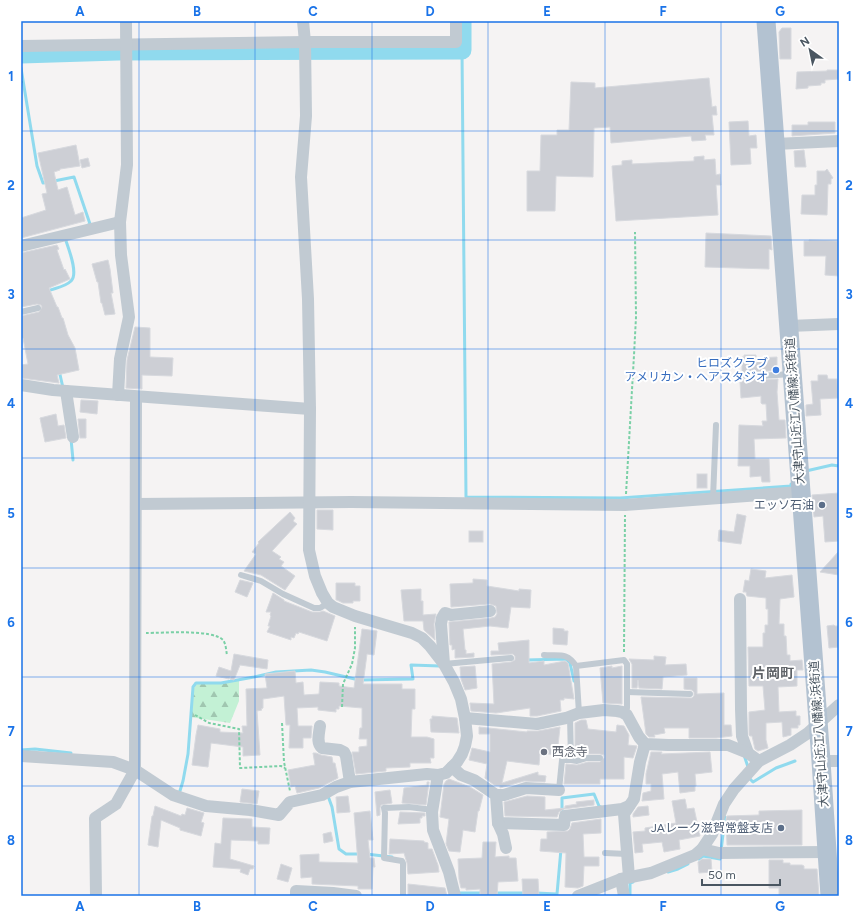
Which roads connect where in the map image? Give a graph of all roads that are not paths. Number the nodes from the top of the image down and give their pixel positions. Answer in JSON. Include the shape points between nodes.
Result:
{"nodes":[{"id":1,"x":126,"y":21,"type":"edge"},
{"id":2,"x":303,"y":21,"type":"edge"},
{"id":3,"x":456,"y":21,"type":"edge"},
{"id":4,"x":766,"y":21,"type":"edge"},
{"id":5,"x":21,"y":46,"type":"edge"},
{"id":6,"x":305,"y":48,"type":"junction"},
{"id":7,"x":126,"y":50,"type":"junction"},
{"id":8,"x":839,"y":141,"type":"edge"},
{"id":9,"x":775,"y":144,"type":"junction"},
{"id":10,"x":120,"y":222,"type":"junction"},
{"id":11,"x":21,"y":246,"type":"edge"},
{"id":12,"x":38,"y":308,"type":"dead end"},
{"id":13,"x":21,"y":312,"type":"edge"},
{"id":14,"x":839,"y":324,"type":"edge"},
{"id":15,"x":789,"y":326,"type":"junction"},
{"id":16,"x":792,"y":374,"type":"junction"},
{"id":17,"x":760,"y":376,"type":"dead end"},
{"id":18,"x":21,"y":386,"type":"edge"},
{"id":19,"x":66,"y":391,"type":"junction"},
{"id":20,"x":118,"y":395,"type":"junction"},
{"id":21,"x":136,"y":397,"type":"junction"},
{"id":22,"x":310,"y":410,"type":"junction"},
{"id":23,"x":716,"y":425,"type":"dead end"},
{"id":24,"x":73,"y":437,"type":"dead end"},
{"id":25,"x":801,"y":492,"type":"junction"},
{"id":26,"x":714,"y":498,"type":"junction"},
{"id":27,"x":309,"y":503,"type":"junction"},
{"id":28,"x":136,"y":504,"type":"junction"},
{"id":29,"x":241,"y":575,"type":"dead end"},
{"id":30,"x":740,"y":599,"type":"dead end"},
{"id":31,"x":328,"y":603,"type":"junction"},
{"id":32,"x":490,"y":611,"type":"dead end"},
{"id":33,"x":544,"y":655,"type":"dead end"},
{"id":34,"x":511,"y":658,"type":"dead end"},
{"id":35,"x":444,"y":664,"type":"junction"},
{"id":36,"x":576,"y":666,"type":"junction"},
{"id":37,"x":627,"y":692,"type":"junction"},
{"id":38,"x":690,"y":694,"type":"dead end"},
{"id":39,"x":839,"y":705,"type":"edge"},
{"id":40,"x":625,"y":713,"type":"junction"},
{"id":41,"x":574,"y":715,"type":"junction"},
{"id":42,"x":465,"y":718,"type":"junction"},
{"id":43,"x":818,"y":723,"type":"junction"},
{"id":44,"x":320,"y":726,"type":"dead end"},
{"id":45,"x":645,"y":744,"type":"junction"},
{"id":46,"x":748,"y":753,"type":"junction"},
{"id":47,"x":21,"y":756,"type":"edge"},
{"id":48,"x":600,"y":758,"type":"dead end"},
{"id":49,"x":571,"y":760,"type":"junction"},
{"id":50,"x":759,"y":761,"type":"junction"},
{"id":51,"x":830,"y":761,"type":"edge"},
{"id":52,"x":452,"y":766,"type":"junction"},
{"id":53,"x":135,"y":770,"type":"junction"},
{"id":54,"x":438,"y":775,"type":"junction"},
{"id":55,"x":350,"y":782,"type":"junction"},
{"id":56,"x":559,"y":790,"type":"joint"},
{"id":57,"x":496,"y":795,"type":"junction"},
{"id":58,"x":629,"y":806,"type":"junction"},
{"id":59,"x":433,"y":810,"type":"junction"},
{"id":60,"x":498,"y":823,"type":"junction"},
{"id":61,"x":506,"y":848,"type":"dead end"},
{"id":62,"x":702,"y":849,"type":"junction"},
{"id":63,"x":827,"y":852,"type":"junction"},
{"id":64,"x":605,"y":853,"type":"dead end"},
{"id":65,"x":627,"y":854,"type":"junction"},
{"id":66,"x":625,"y":878,"type":"junction"},
{"id":67,"x":96,"y":896,"type":"edge"},
{"id":68,"x":296,"y":896,"type":"edge"},
{"id":69,"x":356,"y":896,"type":"edge"},
{"id":70,"x":403,"y":896,"type":"edge"},
{"id":71,"x":454,"y":896,"type":"edge"},
{"id":72,"x":578,"y":896,"type":"edge"},
{"id":73,"x":624,"y":896,"type":"edge"},
{"id":74,"x":830,"y":896,"type":"edge"}],
"edges":[{"from":1,"to":7,"type":"street"},
{"from":2,"to":6,"type":"street"},
{"from":3,"to":6,"type":"street","via":[[456,42]]},
{"from":4,"to":9,"type":"main road","name":"大津守山近江八幡線;浜街道"},
{"from":5,"to":7,"type":"street"},
{"from":6,"to":7,"type":"street"},
{"from":6,"to":22,"type":"street","via":[[306,116],[301,177],[308,299]]},
{"from":7,"to":10,"type":"street","via":[[127,165]]},
{"from":8,"to":9,"type":"street"},
{"from":9,"to":15,"type":"main road","name":"大津守山近江八幡線;浜街道"},
{"from":10,"to":11,"type":"street"},
{"from":10,"to":20,"type":"street","via":[[121,255],[129,317],[120,358]]},
{"from":12,"to":13,"type":"lane"},
{"from":14,"to":15,"type":"street"},
{"from":15,"to":16,"type":"main road","name":"大津守山近江八幡線;浜街道"},
{"from":16,"to":17,"type":"lane"},
{"from":16,"to":25,"type":"main road","name":"大津守山近江八幡線;浜街道"},
{"from":18,"to":19,"type":"street"},
{"from":19,"to":20,"type":"street"},
{"from":19,"to":24,"type":"street"},
{"from":20,"to":21,"type":"street"},
{"from":21,"to":22,"type":"street"},
{"from":21,"to":28,"type":"street"},
{"from":22,"to":27,"type":"street"},
{"from":23,"to":26,"type":"lane"},
{"from":25,"to":26,"type":"street"},
{"from":25,"to":43,"type":"main road","name":"大津守山近江八幡線;浜街道"},
{"from":26,"to":27,"type":"street","via":[[625,505]]},
{"from":27,"to":28,"type":"street"},
{"from":27,"to":31,"type":"street","via":[[309,550],[315,576]]},
{"from":28,"to":53,"type":"street"},
{"from":29,"to":31,"type":"lane","via":[[261,581],[314,608],[320,608]]},
{"from":30,"to":46,"type":"street","via":[[742,736]]},
{"from":31,"to":35,"type":"street","via":[[333,608],[422,638]]},
{"from":32,"to":35,"type":"street","via":[[451,615],[445,613],[441,624]]},
{"from":33,"to":36,"type":"lane","via":[[567,656]]},
{"from":34,"to":35,"type":"lane"},
{"from":35,"to":42,"type":"street","via":[[458,691]]},
{"from":36,"to":37,"type":"lane","via":[[624,660],[627,664]]},
{"from":36,"to":41,"type":"lane"},
{"from":37,"to":38,"type":"lane"},
{"from":37,"to":40,"type":"lane"},
{"from":39,"to":43,"type":"street"},
{"from":40,"to":41,"type":"street","via":[[604,710]]},
{"from":40,"to":45,"type":"street"},
{"from":41,"to":42,"type":"street","via":[[537,724]]},
{"from":41,"to":49,"type":"lane"},
{"from":42,"to":52,"type":"street","via":[[465,746],[458,762]]},
{"from":43,"to":50,"type":"street","via":[[790,745]]},
{"from":43,"to":51,"type":"main road","name":"大津守山近江八幡線;浜街道"},
{"from":44,"to":55,"type":"street","via":[[318,744],[322,748],[340,750],[346,756]]},
{"from":45,"to":46,"type":"street","via":[[728,745]]},
{"from":45,"to":58,"type":"street","via":[[634,799]]},
{"from":46,"to":50,"type":"street"},
{"from":47,"to":53,"type":"street","via":[[113,762]]},
{"from":48,"to":49,"type":"lane"},
{"from":49,"to":56,"type":"lane","via":[[562,760]]},
{"from":50,"to":62,"type":"street","via":[[724,804],[712,834]]},
{"from":51,"to":63,"type":"main road","name":"大津守山近江八幡線;浜街道"},
{"from":52,"to":54,"type":"street","via":[[446,773]]},
{"from":52,"to":57,"type":"street","via":[[461,775],[474,780]]},
{"from":53,"to":55,"type":"street","via":[[173,795],[206,806],[279,815],[292,802],[322,795]]},
{"from":53,"to":67,"type":"street","via":[[116,804],[95,818]]},
{"from":54,"to":55,"type":"street","via":[[422,774]]},
{"from":54,"to":59,"type":"street"},
{"from":56,"to":57,"type":"street","via":[[526,788]]},
{"from":57,"to":60,"type":"street"},
{"from":58,"to":60,"type":"street","via":[[565,816],[564,825]]},
{"from":58,"to":65,"type":"street","via":[[624,814]]},
{"from":59,"to":70,"type":"lane","via":[[409,807],[384,808],[384,858],[403,863]]},
{"from":59,"to":71,"type":"street","via":[[433,830],[449,872]]},
{"from":60,"to":61,"type":"street"},
{"from":62,"to":63,"type":"street","via":[[719,853]]},
{"from":62,"to":66,"type":"street","via":[[670,866]]},
{"from":63,"to":74,"type":"main road","name":"大津守山近江八幡線;浜街道"},
{"from":64,"to":65,"type":"lane"},
{"from":65,"to":66,"type":"street"},
{"from":66,"to":72,"type":"street"},
{"from":66,"to":73,"type":"street"},
{"from":68,"to":69,"type":"street","via":[[296,891]]}]}
